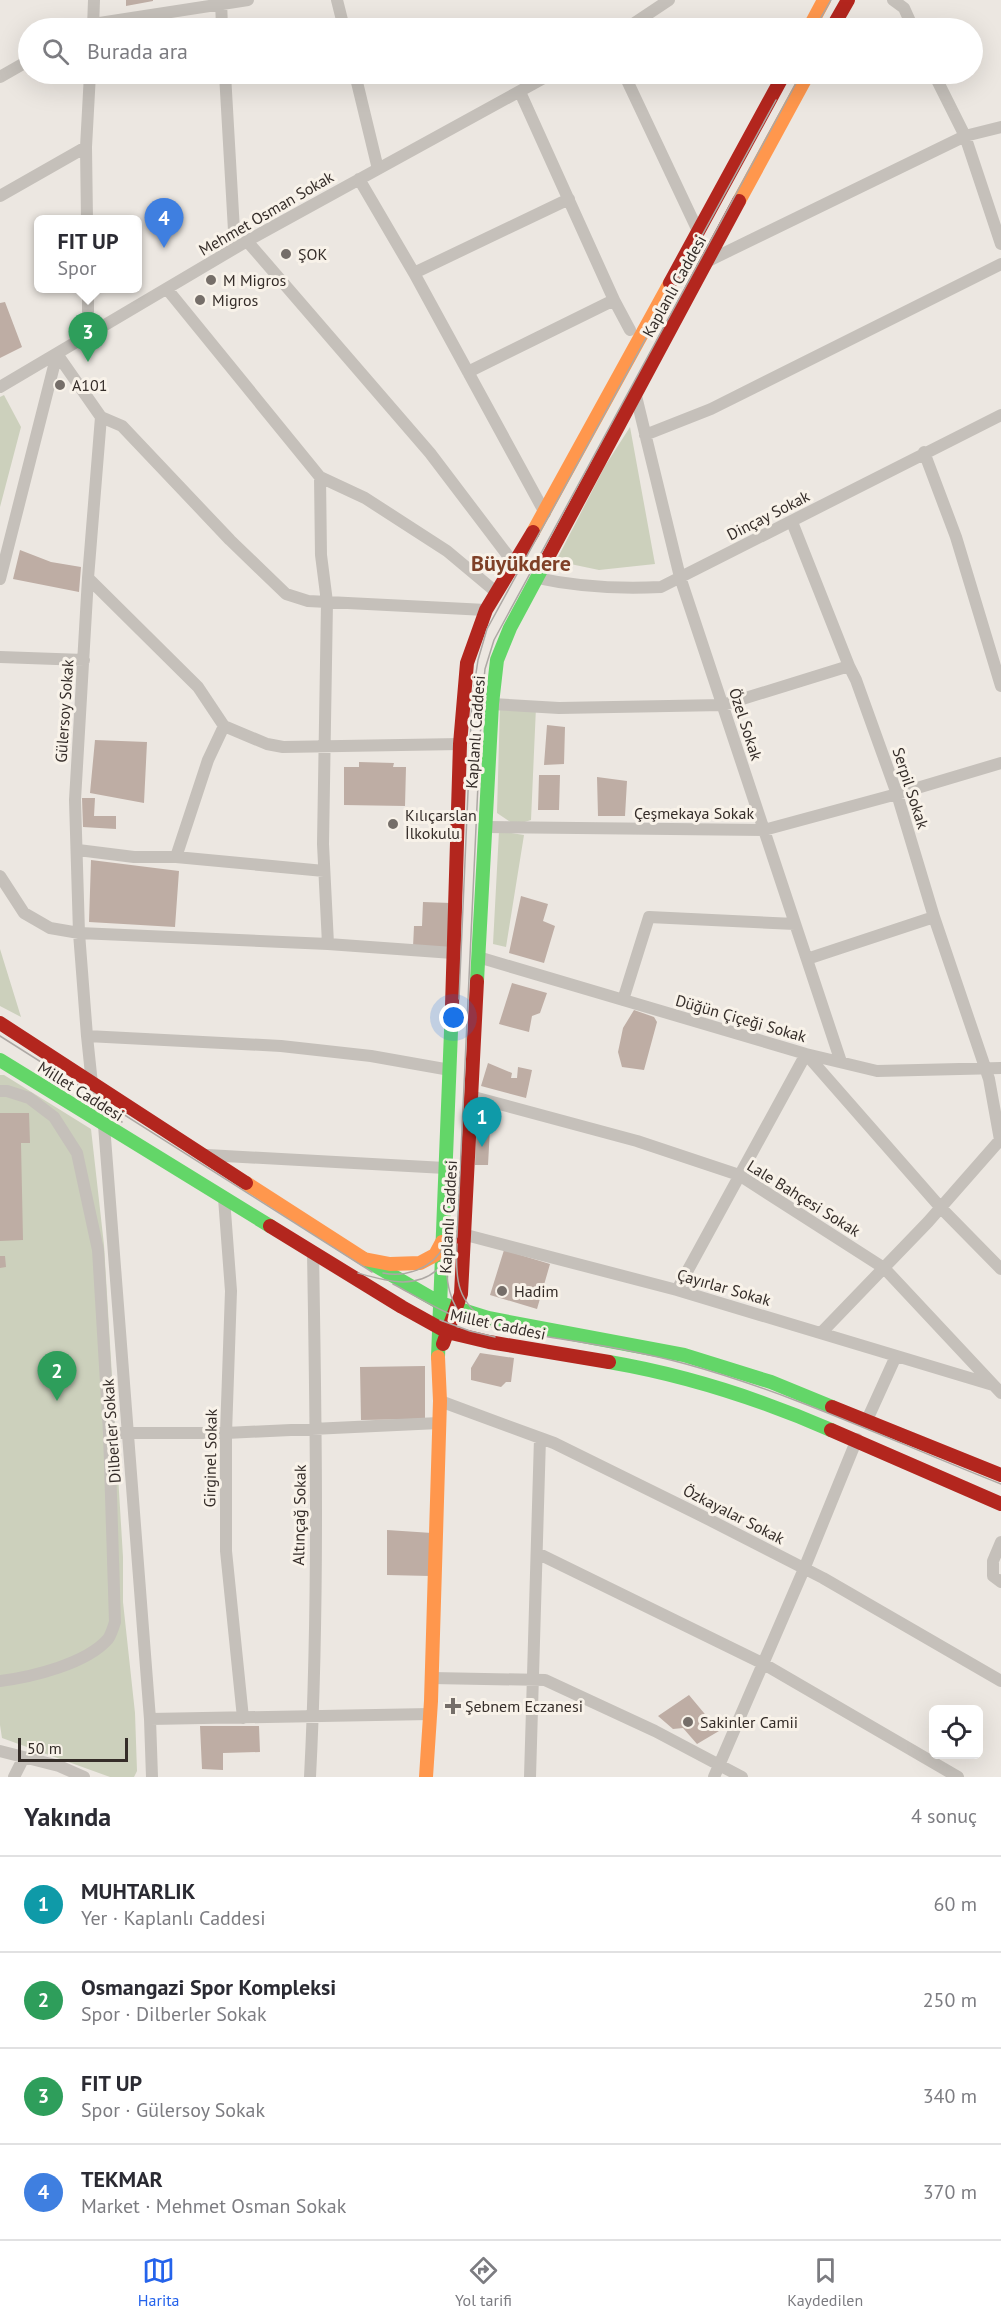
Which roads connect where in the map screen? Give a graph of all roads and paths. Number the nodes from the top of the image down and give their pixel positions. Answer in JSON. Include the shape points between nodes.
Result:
{"nodes":[{"id":1,"x":94,"y":0,"type":"edge"},
{"id":2,"x":248,"y":0,"type":"edge"},
{"id":3,"x":337,"y":0,"type":"edge"},
{"id":4,"x":669,"y":0,"type":"edge"},
{"id":5,"x":848,"y":0,"type":"edge"},
{"id":6,"x":892,"y":0,"type":"edge"},
{"id":7,"x":822,"y":1,"type":"edge"},
{"id":8,"x":221,"y":2,"type":"edge"},
{"id":9,"x":91,"y":18,"type":"edge"},
{"id":10,"x":137,"y":18,"type":"edge"},
{"id":11,"x":222,"y":18,"type":"edge"},
{"id":12,"x":342,"y":18,"type":"edge"},
{"id":13,"x":642,"y":18,"type":"edge"},
{"id":14,"x":814,"y":18,"type":"edge"},
{"id":15,"x":838,"y":18,"type":"edge"},
{"id":16,"x":908,"y":18,"type":"edge"},
{"id":17,"x":18,"y":67,"type":"edge"},
{"id":18,"x":0,"y":77,"type":"edge"},
{"id":19,"x":89,"y":84,"type":"edge"},
{"id":20,"x":226,"y":84,"type":"edge"},
{"id":21,"x":357,"y":84,"type":"edge"},
{"id":22,"x":534,"y":84,"type":"edge"},
{"id":23,"x":629,"y":84,"type":"edge"},
{"id":24,"x":779,"y":84,"type":"edge"},
{"id":25,"x":803,"y":84,"type":"edge"},
{"id":26,"x":939,"y":84,"type":"edge"},
{"id":27,"x":520,"y":92,"type":"junction"},
{"id":28,"x":1001,"y":127,"type":"edge"},
{"id":29,"x":964,"y":136,"type":"junction"},
{"id":30,"x":86,"y":147,"type":"junction"},
{"id":31,"x":378,"y":169,"type":"junction"},
{"id":32,"x":359,"y":179,"type":"junction"},
{"id":33,"x":0,"y":196,"type":"edge"},
{"id":34,"x":569,"y":199,"type":"junction"},
{"id":35,"x":87,"y":215,"type":"edge"},
{"id":36,"x":698,"y":231,"type":"junction"},
{"id":37,"x":247,"y":241,"type":"junction"},
{"id":38,"x":1001,"y":244,"type":"edge"},
{"id":39,"x":235,"y":248,"type":"junction"},
{"id":40,"x":706,"y":262,"type":"junction"},
{"id":41,"x":1001,"y":264,"type":"edge"},
{"id":42,"x":414,"y":273,"type":"junction"},
{"id":43,"x":167,"y":289,"type":"junction"},
{"id":44,"x":88,"y":293,"type":"edge"},
{"id":45,"x":614,"y":300,"type":"junction"},
{"id":46,"x":630,"y":330,"type":"dead end"},
{"id":47,"x":83,"y":340,"type":"junction"},
{"id":48,"x":57,"y":354,"type":"junction"},
{"id":49,"x":468,"y":372,"type":"junction"},
{"id":50,"x":0,"y":387,"type":"edge"},
{"id":51,"x":635,"y":392,"type":"junction"},
{"id":52,"x":1001,"y":415,"type":"edge"},
{"id":53,"x":101,"y":417,"type":"junction"},
{"id":54,"x":645,"y":435,"type":"junction"},
{"id":55,"x":924,"y":452,"type":"junction"},
{"id":56,"x":320,"y":477,"type":"junction"},
{"id":57,"x":545,"y":513,"type":"junction"},
{"id":58,"x":792,"y":522,"type":"junction"},
{"id":59,"x":515,"y":565,"type":"junction"},
{"id":60,"x":680,"y":577,"type":"junction"},
{"id":61,"x":88,"y":578,"type":"junction"},
{"id":62,"x":537,"y":578,"type":"junction"},
{"id":63,"x":0,"y":579,"type":"edge"},
{"id":64,"x":496,"y":592,"type":"junction"},
{"id":65,"x":327,"y":602,"type":"junction"},
{"id":66,"x":486,"y":610,"type":"junction"},
{"id":67,"x":0,"y":657,"type":"edge"},
{"id":68,"x":84,"y":660,"type":"junction"},
{"id":69,"x":849,"y":666,"type":"junction"},
{"id":70,"x":1001,"y":686,"type":"edge"},
{"id":71,"x":492,"y":704,"type":"junction"},
{"id":72,"x":723,"y":705,"type":"junction"},
{"id":73,"x":224,"y":726,"type":"junction"},
{"id":74,"x":460,"y":744,"type":"junction"},
{"id":75,"x":324,"y":748,"type":"junction"},
{"id":76,"x":1001,"y":763,"type":"edge"},
{"id":77,"x":897,"y":794,"type":"junction"},
{"id":78,"x":485,"y":827,"type":"junction"},
{"id":79,"x":764,"y":830,"type":"junction"},
{"id":80,"x":78,"y":850,"type":"junction"},
{"id":81,"x":176,"y":857,"type":"junction"},
{"id":82,"x":324,"y":871,"type":"junction"},
{"id":83,"x":0,"y":876,"type":"edge"},
{"id":84,"x":934,"y":917,"type":"junction"},
{"id":85,"x":795,"y":924,"type":"junction"},
{"id":86,"x":79,"y":933,"type":"junction"},
{"id":87,"x":328,"y":944,"type":"junction"},
{"id":88,"x":453,"y":953,"type":"junction"},
{"id":89,"x":478,"y":957,"type":"junction"},
{"id":90,"x":807,"y":959,"type":"junction"},
{"id":91,"x":623,"y":1000,"type":"junction"},
{"id":92,"x":0,"y":1023,"type":"edge"},
{"id":93,"x":87,"y":1036,"type":"junction"},
{"id":94,"x":806,"y":1054,"type":"junction"},
{"id":95,"x":0,"y":1060,"type":"edge"},
{"id":96,"x":841,"y":1062,"type":"junction"},
{"id":97,"x":1001,"y":1068,"type":"edge"},
{"id":98,"x":986,"y":1069,"type":"junction"},
{"id":99,"x":450,"y":1070,"type":"junction"},
{"id":100,"x":92,"y":1084,"type":"junction"},
{"id":101,"x":0,"y":1091,"type":"edge"},
{"id":102,"x":470,"y":1096,"type":"junction"},
{"id":103,"x":104,"y":1125,"type":"junction"},
{"id":104,"x":1000,"y":1141,"type":"edge"},
{"id":105,"x":201,"y":1155,"type":"junction"},
{"id":106,"x":445,"y":1168,"type":"junction"},
{"id":107,"x":739,"y":1175,"type":"junction"},
{"id":108,"x":224,"y":1198,"type":"junction"},
{"id":109,"x":941,"y":1208,"type":"junction"},
{"id":110,"x":465,"y":1233,"type":"junction"},
{"id":111,"x":443,"y":1235,"type":"junction"},
{"id":112,"x":313,"y":1252,"type":"junction"},
{"id":113,"x":364,"y":1259,"type":"junction"},
{"id":114,"x":884,"y":1268,"type":"junction"},
{"id":115,"x":1001,"y":1269,"type":"edge"},
{"id":116,"x":677,"y":1290,"type":"junction"},
{"id":117,"x":440,"y":1303,"type":"junction"},
{"id":118,"x":456,"y":1309,"type":"junction"},
{"id":119,"x":443,"y":1330,"type":"junction"},
{"id":120,"x":821,"y":1333,"type":"junction"},
{"id":121,"x":896,"y":1356,"type":"junction"},
{"id":122,"x":997,"y":1389,"type":"edge"},
{"id":123,"x":440,"y":1401,"type":"junction"},
{"id":124,"x":867,"y":1420,"type":"junction"},
{"id":125,"x":439,"y":1423,"type":"junction"},
{"id":126,"x":316,"y":1429,"type":"junction"},
{"id":127,"x":127,"y":1432,"type":"junction"},
{"id":128,"x":109,"y":1433,"type":"junction"},
{"id":129,"x":226,"y":1433,"type":"junction"},
{"id":130,"x":540,"y":1438,"type":"junction"},
{"id":131,"x":857,"y":1439,"type":"junction"},
{"id":132,"x":1001,"y":1475,"type":"edge"},
{"id":133,"x":1001,"y":1504,"type":"edge"},
{"id":134,"x":1001,"y":1542,"type":"edge"},
{"id":135,"x":537,"y":1553,"type":"junction"},
{"id":136,"x":804,"y":1569,"type":"junction"},
{"id":137,"x":1001,"y":1582,"type":"edge"},
{"id":138,"x":762,"y":1663,"type":"junction"},
{"id":139,"x":432,"y":1678,"type":"junction"},
{"id":140,"x":534,"y":1679,"type":"junction"},
{"id":141,"x":0,"y":1681,"type":"edge"},
{"id":142,"x":1001,"y":1681,"type":"edge"},
{"id":143,"x":430,"y":1714,"type":"junction"},
{"id":144,"x":313,"y":1716,"type":"junction"},
{"id":145,"x":243,"y":1718,"type":"junction"},
{"id":146,"x":150,"y":1719,"type":"junction"},
{"id":147,"x":0,"y":1751,"type":"edge"},
{"id":148,"x":24,"y":1757,"type":"junction"},
{"id":149,"x":719,"y":1765,"type":"junction"},
{"id":150,"x":14,"y":1777,"type":"edge"},
{"id":151,"x":84,"y":1777,"type":"edge"},
{"id":152,"x":152,"y":1777,"type":"edge"},
{"id":153,"x":310,"y":1777,"type":"edge"},
{"id":154,"x":426,"y":1777,"type":"edge"},
{"id":155,"x":530,"y":1777,"type":"edge"},
{"id":156,"x":714,"y":1777,"type":"edge"},
{"id":157,"x":742,"y":1777,"type":"edge"},
{"id":158,"x":958,"y":1777,"type":"edge"}],
"edges":[{"from":1,"to":9,"type":"street"},
{"from":2,"to":8,"type":"street"},
{"from":3,"to":12,"type":"street"},
{"from":4,"to":13,"type":"street"},
{"from":5,"to":15,"type":"main road"},
{"from":6,"to":16,"type":"street","via":[[904,8]]},
{"from":7,"to":14,"type":"main road"},
{"from":8,"to":10,"type":"street"},
{"from":8,"to":11,"type":"street"},
{"from":17,"to":18,"type":"street"},
{"from":19,"to":30,"type":"street"},
{"from":20,"to":39,"type":"street"},
{"from":21,"to":31,"type":"street"},
{"from":22,"to":27,"type":"street","name":"Mehmet Osman Sokak"},
{"from":23,"to":36,"type":"street"},
{"from":24,"to":36,"type":"main road","name":"Kaplanlı Caddesi"},
{"from":25,"to":40,"type":"main road","name":"Kaplanlı Caddesi"},
{"from":26,"to":29,"type":"street"},
{"from":27,"to":31,"type":"street","name":"Mehmet Osman Sokak"},
{"from":27,"to":34,"type":"street"},
{"from":28,"to":29,"type":"street"},
{"from":29,"to":38,"type":"street"},
{"from":29,"to":40,"type":"street"},
{"from":30,"to":33,"type":"street"},
{"from":30,"to":35,"type":"street"},
{"from":31,"to":32,"type":"street","name":"Mehmet Osman Sokak"},
{"from":32,"to":37,"type":"street","name":"Mehmet Osman Sokak"},
{"from":32,"to":42,"type":"street"},
{"from":34,"to":42,"type":"street"},
{"from":34,"to":45,"type":"street"},
{"from":36,"to":57,"type":"main road","name":"Kaplanlı Caddesi"},
{"from":37,"to":39,"type":"street","name":"Mehmet Osman Sokak"},
{"from":37,"to":59,"type":"street","via":[[430,453]]},
{"from":39,"to":43,"type":"street","name":"Mehmet Osman Sokak"},
{"from":40,"to":51,"type":"main road","name":"Kaplanlı Caddesi"},
{"from":41,"to":54,"type":"street","via":[[711,409]]},
{"from":42,"to":49,"type":"street"},
{"from":43,"to":47,"type":"street","name":"Mehmet Osman Sokak"},
{"from":43,"to":56,"type":"street"},
{"from":44,"to":47,"type":"street"},
{"from":45,"to":46,"type":"street"},
{"from":45,"to":49,"type":"street"},
{"from":47,"to":48,"type":"street","name":"Mehmet Osman Sokak"},
{"from":48,"to":50,"type":"street","name":"Mehmet Osman Sokak"},
{"from":48,"to":53,"type":"street"},
{"from":48,"to":63,"type":"street"},
{"from":49,"to":57,"type":"street"},
{"from":51,"to":54,"type":"street","name":"Özel Sokak"},
{"from":51,"to":62,"type":"main road","name":"Kaplanlı Caddesi"},
{"from":52,"to":55,"type":"street","name":"Dinçay Sokak"},
{"from":53,"to":61,"type":"street","name":"Gülersoy Sokak"},
{"from":53,"to":65,"type":"street","via":[[122,426],[286,594],[308,602]]},
{"from":54,"to":60,"type":"street","name":"Özel Sokak"},
{"from":55,"to":58,"type":"street","name":"Dinçay Sokak"},
{"from":55,"to":70,"type":"street","via":[[956,537]]},
{"from":56,"to":64,"type":"street","via":[[365,498],[447,551]]},
{"from":56,"to":65,"type":"street","via":[[321,555]]},
{"from":57,"to":59,"type":"main road","name":"Kaplanlı Caddesi"},
{"from":58,"to":60,"type":"street","name":"Dinçay Sokak"},
{"from":58,"to":69,"type":"street","name":"Serpil Sokak"},
{"from":59,"to":64,"type":"main road","name":"Kaplanlı Caddesi"},
{"from":60,"to":62,"type":"street","name":"Dinçay Sokak","via":[[661,587],[615,589]]},
{"from":60,"to":72,"type":"street","name":"Özel Sokak"},
{"from":61,"to":68,"type":"street","name":"Gülersoy Sokak"},
{"from":61,"to":73,"type":"street","via":[[198,687]]},
{"from":62,"to":71,"type":"main road","name":"Kaplanlı Caddesi","via":[[497,660]]},
{"from":64,"to":66,"type":"main road","name":"Kaplanlı Caddesi"},
{"from":65,"to":66,"type":"street"},
{"from":65,"to":75,"type":"street"},
{"from":66,"to":74,"type":"main road","name":"Kaplanlı Caddesi","via":[[467,663]]},
{"from":67,"to":68,"type":"street"},
{"from":68,"to":80,"type":"street","name":"Gülersoy Sokak","via":[[75,800]]},
{"from":69,"to":72,"type":"street"},
{"from":69,"to":77,"type":"street","name":"Serpil Sokak"},
{"from":71,"to":72,"type":"street","via":[[559,708]]},
{"from":71,"to":78,"type":"main road","name":"Kaplanlı Caddesi"},
{"from":72,"to":79,"type":"street","name":"Özel Sokak"},
{"from":73,"to":75,"type":"street","via":[[267,744]]},
{"from":73,"to":81,"type":"street","via":[[208,760]]},
{"from":74,"to":75,"type":"street"},
{"from":74,"to":88,"type":"main road","name":"Kaplanlı Caddesi"},
{"from":75,"to":82,"type":"street"},
{"from":76,"to":77,"type":"street","name":"Çeşmekaya Sokak"},
{"from":77,"to":79,"type":"street","name":"Çeşmekaya Sokak"},
{"from":77,"to":84,"type":"street","name":"Serpil Sokak"},
{"from":78,"to":79,"type":"street","name":"Çeşmekaya Sokak"},
{"from":78,"to":89,"type":"main road","name":"Kaplanlı Caddesi"},
{"from":79,"to":85,"type":"street","name":"Özel Sokak"},
{"from":80,"to":81,"type":"street"},
{"from":80,"to":86,"type":"street","name":"Gülersoy Sokak"},
{"from":81,"to":82,"type":"street"},
{"from":82,"to":87,"type":"street"},
{"from":83,"to":86,"type":"street","via":[[24,913],[50,928]]},
{"from":84,"to":90,"type":"street"},
{"from":84,"to":98,"type":"street","name":"Serpil Sokak"},
{"from":85,"to":90,"type":"street","name":"Özel Sokak"},
{"from":85,"to":91,"type":"street","via":[[649,917]]},
{"from":86,"to":87,"type":"street"},
{"from":86,"to":93,"type":"street","name":"Gülersoy Sokak"},
{"from":87,"to":88,"type":"street"},
{"from":88,"to":99,"type":"main road","name":"Kaplanlı Caddesi"},
{"from":89,"to":91,"type":"street","name":"Düğün Çiçeği Sokak"},
{"from":89,"to":102,"type":"main road","name":"Kaplanlı Caddesi"},
{"from":90,"to":96,"type":"street","name":"Özel Sokak"},
{"from":91,"to":94,"type":"street","name":"Düğün Çiçeği Sokak"},
{"from":92,"to":100,"type":"main road","name":"Millet Caddesi"},
{"from":93,"to":99,"type":"street","via":[[281,1046]]},
{"from":93,"to":100,"type":"street","name":"Gülersoy Sokak"},
{"from":94,"to":96,"type":"street","name":"Düğün Çiçeği Sokak"},
{"from":94,"to":107,"type":"street"},
{"from":94,"to":109,"type":"street"},
{"from":95,"to":103,"type":"main road","name":"Millet Caddesi"},
{"from":96,"to":98,"type":"street","name":"Düğün Çiçeği Sokak","via":[[877,1071]]},
{"from":97,"to":98,"type":"street","name":"Düğün Çiçeği Sokak"},
{"from":98,"to":104,"type":"street","name":"Serpil Sokak"},
{"from":99,"to":106,"type":"main road","name":"Kaplanlı Caddesi"},
{"from":100,"to":103,"type":"street","name":"Dilberler Sokak"},
{"from":100,"to":105,"type":"main road","name":"Millet Caddesi"},
{"from":101,"to":128,"type":"street","via":[[29,1098],[54,1118],[77,1153],[98,1250]]},
{"from":102,"to":107,"type":"street","name":"Lale Bahçesi Sokak","via":[[637,1141]]},
{"from":102,"to":110,"type":"main road","name":"Kaplanlı Caddesi"},
{"from":103,"to":108,"type":"main road","name":"Millet Caddesi"},
{"from":103,"to":127,"type":"street","name":"Dilberler Sokak"},
{"from":104,"to":109,"type":"street"},
{"from":105,"to":106,"type":"street"},
{"from":105,"to":113,"type":"main road","name":"Millet Caddesi"},
{"from":106,"to":111,"type":"main road","name":"Kaplanlı Caddesi"},
{"from":107,"to":114,"type":"street","name":"Lale Bahçesi Sokak"},
{"from":107,"to":116,"type":"street"},
{"from":108,"to":112,"type":"main road","name":"Millet Caddesi"},
{"from":108,"to":129,"type":"street","name":"Girginel Sokak","via":[[231,1292]]},
{"from":109,"to":114,"type":"street"},
{"from":109,"to":115,"type":"street"},
{"from":110,"to":111,"type":"street","name":"Çayırlar Sokak"},
{"from":110,"to":116,"type":"street","name":"Çayırlar Sokak"},
{"from":110,"to":118,"type":"main road","name":"Kaplanlı Caddesi","via":[[461,1294]]},
{"from":111,"to":113,"type":"main road","name":"Millet Caddesi","via":[[434,1257],[416,1263],[400,1266]]},
{"from":111,"to":117,"type":"main road","name":"Kaplanlı Caddesi"},
{"from":112,"to":119,"type":"main road","name":"Millet Caddesi"},
{"from":112,"to":126,"type":"street","name":"Altınçağ Sokak"},
{"from":113,"to":117,"type":"main road","name":"Millet Caddesi"},
{"from":114,"to":120,"type":"street"},
{"from":114,"to":122,"type":"street","name":"Lale Bahçesi Sokak"},
{"from":116,"to":120,"type":"street","name":"Çayırlar Sokak"},
{"from":117,"to":118,"type":"main road","name":"Millet Caddesi"},
{"from":117,"to":119,"type":"main road","name":"Kaplanlı Caddesi"},
{"from":118,"to":119,"type":"main road","name":"Kaplanlı Caddesi"},
{"from":118,"to":124,"type":"main road","name":"Millet Caddesi","via":[[684,1355],[771,1382]]},
{"from":119,"to":123,"type":"main road","name":"Kaplanlı Caddesi","via":[[438,1357]]},
{"from":119,"to":131,"type":"main road","name":"Millet Caddesi","via":[[694,1382],[784,1409]]},
{"from":120,"to":121,"type":"street","name":"Çayırlar Sokak"},
{"from":121,"to":122,"type":"street","name":"Çayırlar Sokak"},
{"from":121,"to":124,"type":"street"},
{"from":123,"to":125,"type":"main road","name":"Kaplanlı Caddesi"},
{"from":123,"to":130,"type":"street","name":"Özkayalar Sokak"},
{"from":124,"to":132,"type":"main road","name":"Millet Caddesi"},
{"from":125,"to":126,"type":"street"},
{"from":125,"to":139,"type":"main road","name":"Kaplanlı Caddesi"},
{"from":126,"to":129,"type":"street"},
{"from":126,"to":144,"type":"street","name":"Altınçağ Sokak"},
{"from":127,"to":128,"type":"street"},
{"from":127,"to":129,"type":"street"},
{"from":127,"to":146,"type":"street","name":"Dilberler Sokak"},
{"from":128,"to":141,"type":"street","via":[[115,1622],[109,1638],[67,1665]]},
{"from":129,"to":145,"type":"street","name":"Girginel Sokak","via":[[226,1551]]},
{"from":130,"to":135,"type":"street"},
{"from":130,"to":136,"type":"street","name":"Özkayalar Sokak"},
{"from":131,"to":133,"type":"main road","name":"Millet Caddesi"},
{"from":131,"to":136,"type":"street"},
{"from":134,"to":137,"type":"street","via":[[993,1561],[993,1576]]},
{"from":135,"to":138,"type":"street"},
{"from":135,"to":140,"type":"street"},
{"from":136,"to":138,"type":"street"},
{"from":136,"to":142,"type":"street","name":"Özkayalar Sokak"},
{"from":138,"to":149,"type":"street"},
{"from":138,"to":158,"type":"street"},
{"from":139,"to":140,"type":"street"},
{"from":139,"to":143,"type":"main road","name":"Kaplanlı Caddesi"},
{"from":140,"to":149,"type":"street","via":[[545,1680],[655,1731]]},
{"from":140,"to":155,"type":"street"},
{"from":143,"to":144,"type":"street"},
{"from":143,"to":154,"type":"main road","name":"Kaplanlı Caddesi"},
{"from":144,"to":145,"type":"street"},
{"from":144,"to":153,"type":"street","name":"Altınçağ Sokak"},
{"from":145,"to":146,"type":"street"},
{"from":146,"to":152,"type":"street","name":"Dilberler Sokak"},
{"from":147,"to":148,"type":"street"},
{"from":148,"to":150,"type":"street"},
{"from":148,"to":151,"type":"street"},
{"from":149,"to":156,"type":"street"},
{"from":149,"to":157,"type":"street"}]}
